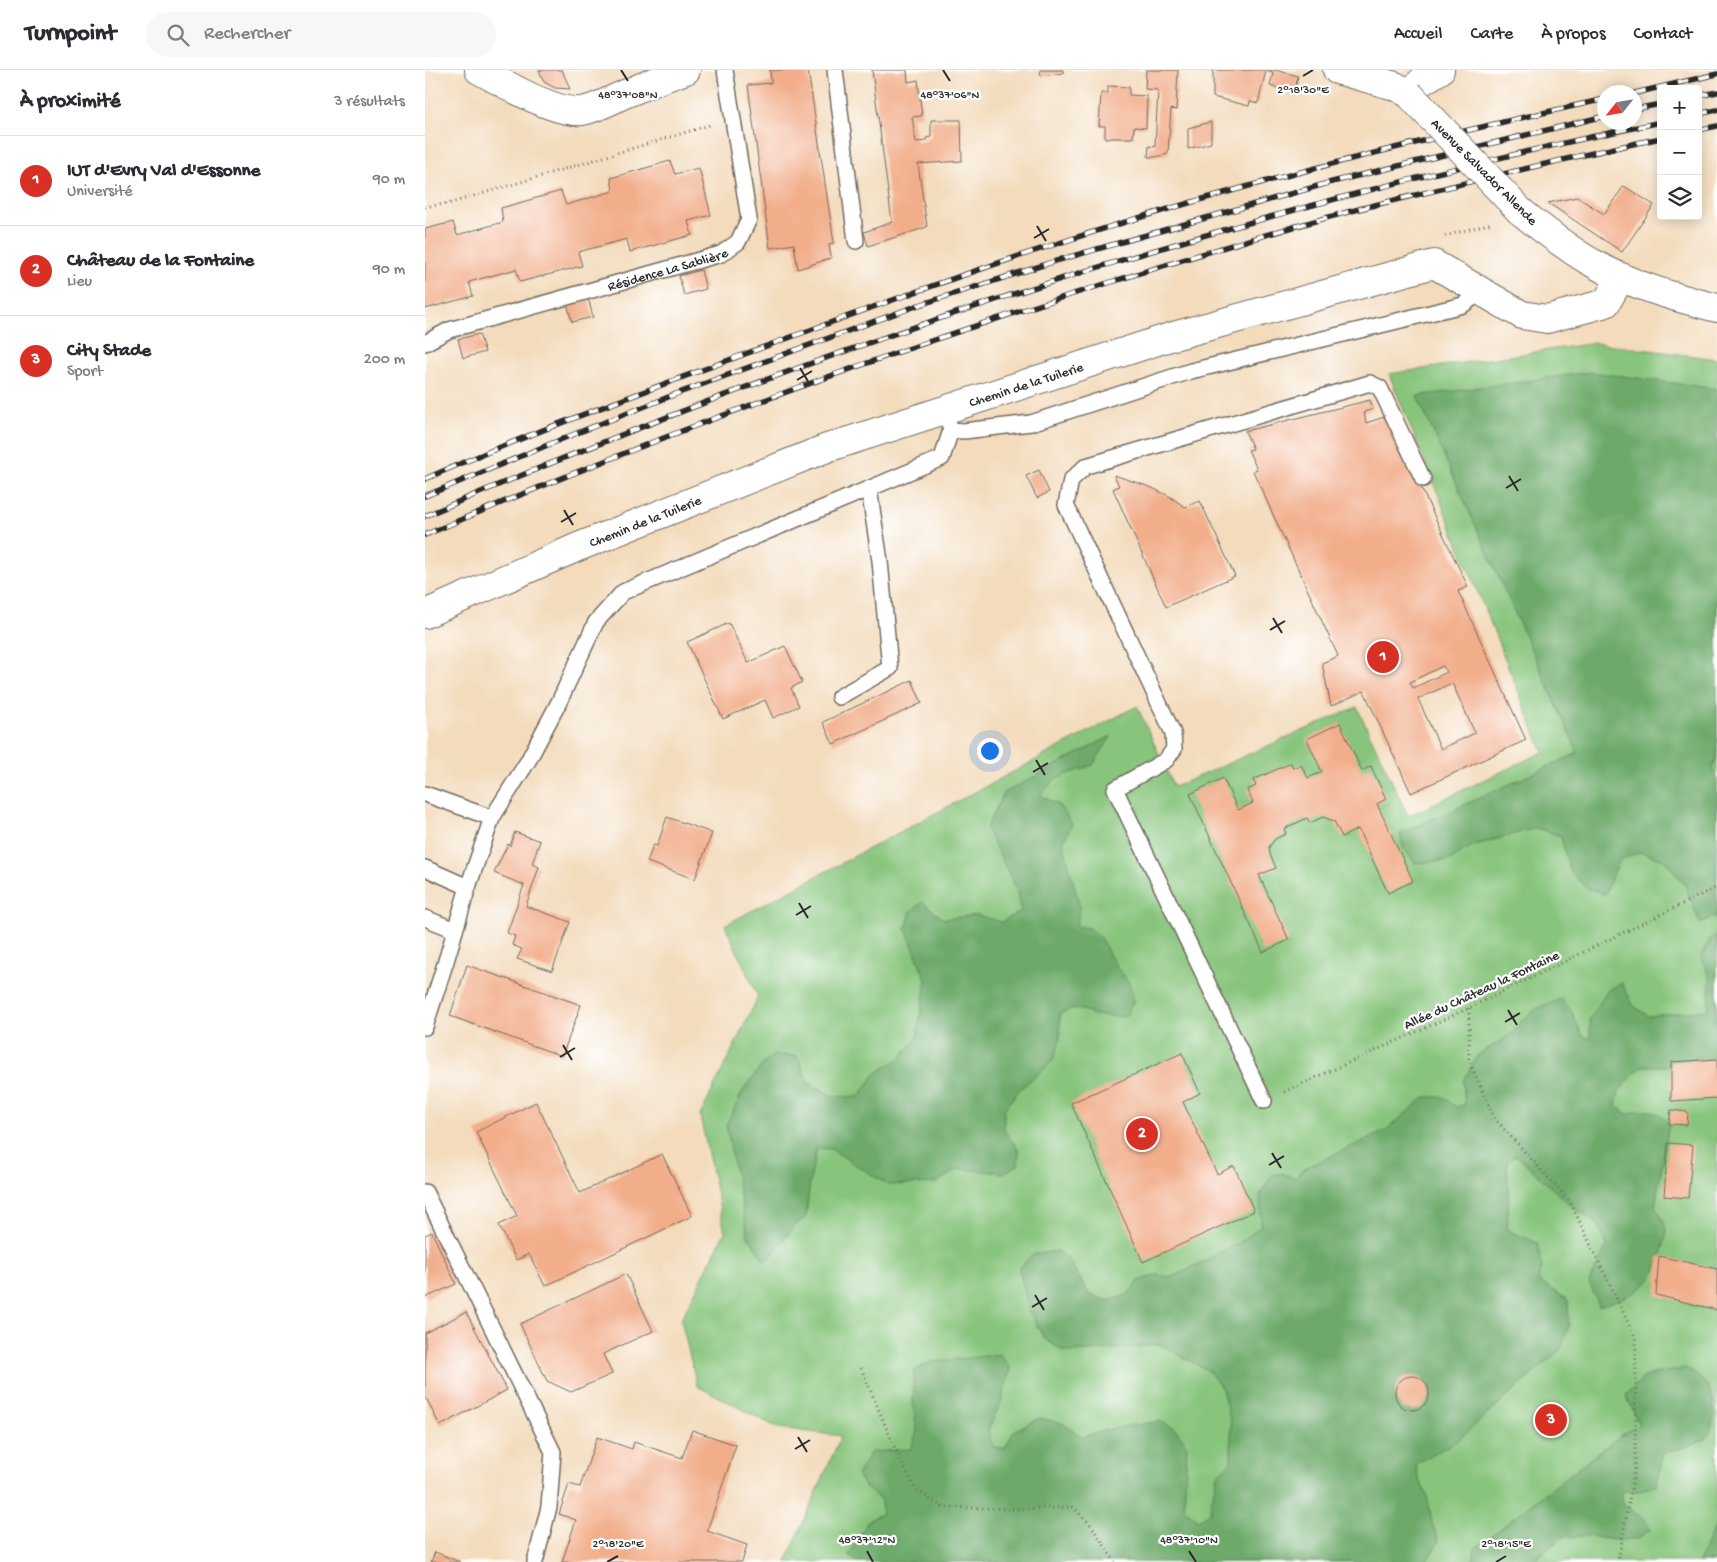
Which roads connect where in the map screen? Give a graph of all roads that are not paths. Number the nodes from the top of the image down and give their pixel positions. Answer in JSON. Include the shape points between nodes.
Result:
{"nodes":[{"id":1,"x":479,"y":70,"type":"edge"},
{"id":2,"x":686,"y":70,"type":"edge"},
{"id":3,"x":725,"y":70,"type":"edge"},
{"id":4,"x":835,"y":70,"type":"edge"},
{"id":5,"x":1337,"y":70,"type":"edge"},
{"id":6,"x":1441,"y":70,"type":"edge"},
{"id":7,"x":1409,"y":94,"type":"junction"},
{"id":8,"x":856,"y":241,"type":"dead end"},
{"id":9,"x":1621,"y":277,"type":"junction"},
{"id":10,"x":1481,"y":291,"type":"junction"},
{"id":11,"x":1717,"y":308,"type":"edge"},
{"id":12,"x":425,"y":342,"type":"edge"},
{"id":13,"x":947,"y":420,"type":"junction"},
{"id":14,"x":1423,"y":479,"type":"dead end"},
{"id":15,"x":869,"y":489,"type":"junction"},
{"id":16,"x":425,"y":614,"type":"edge"},
{"id":17,"x":839,"y":697,"type":"dead end"},
{"id":18,"x":425,"y":794,"type":"edge"},
{"id":19,"x":492,"y":818,"type":"junction"},
{"id":20,"x":425,"y":868,"type":"edge"},
{"id":21,"x":468,"y":887,"type":"junction"},
{"id":22,"x":425,"y":918,"type":"edge"},
{"id":23,"x":455,"y":930,"type":"junction"},
{"id":24,"x":425,"y":1026,"type":"edge"},
{"id":25,"x":1264,"y":1101,"type":"road end"},
{"id":26,"x":427,"y":1201,"type":"edge"},
{"id":27,"x":535,"y":1562,"type":"edge"}],
"edges":[{"from":1,"to":2,"type":"street","via":[[560,109],[581,111]]},
{"from":3,"to":12,"type":"lane","name":"Résidence La Sablière","via":[[749,219],[739,242],[721,254],[449,330]]},
{"from":4,"to":8,"type":"lane"},
{"from":5,"to":7,"type":"street","name":"Avenue Salvador Allende","via":[[1395,86]]},
{"from":6,"to":7,"type":"street"},
{"from":7,"to":9,"type":"street","name":"Avenue Salvador Allende","bridge":true,"via":[[1520,211],[1592,263]]},
{"from":9,"to":10,"type":"street","name":"Chemin de la Tuilerie","via":[[1606,303],[1547,319],[1522,315]]},
{"from":9,"to":11,"type":"street","name":"Avenue Salvador Allende","via":[[1650,289]]},
{"from":10,"to":13,"type":"lane","via":[[1463,305],[1191,371],[1031,423],[964,431]]},
{"from":10,"to":13,"type":"street","name":"Chemin de la Tuilerie","via":[[1434,264],[1170,337]]},
{"from":13,"to":15,"type":"lane","via":[[943,458]]},
{"from":13,"to":16,"type":"street","name":"Chemin de la Tuilerie","via":[[818,452],[578,547]]},
{"from":14,"to":25,"type":"lane","via":[[1380,388],[1371,383],[1086,466],[1071,480],[1066,505],[1173,734],[1174,749],[1166,760],[1115,789]]},
{"from":15,"to":17,"type":"lane","via":[[880,561],[890,668]]},
{"from":15,"to":19,"type":"lane","via":[[623,592],[596,622],[559,702]]},
{"from":18,"to":19,"type":"lane"},
{"from":19,"to":21,"type":"lane"},
{"from":20,"to":21,"type":"lane"},
{"from":21,"to":23,"type":"lane"},
{"from":22,"to":23,"type":"lane"},
{"from":23,"to":24,"type":"lane"},
{"from":26,"to":27,"type":"lane","via":[[553,1452],[549,1507]]}]}
